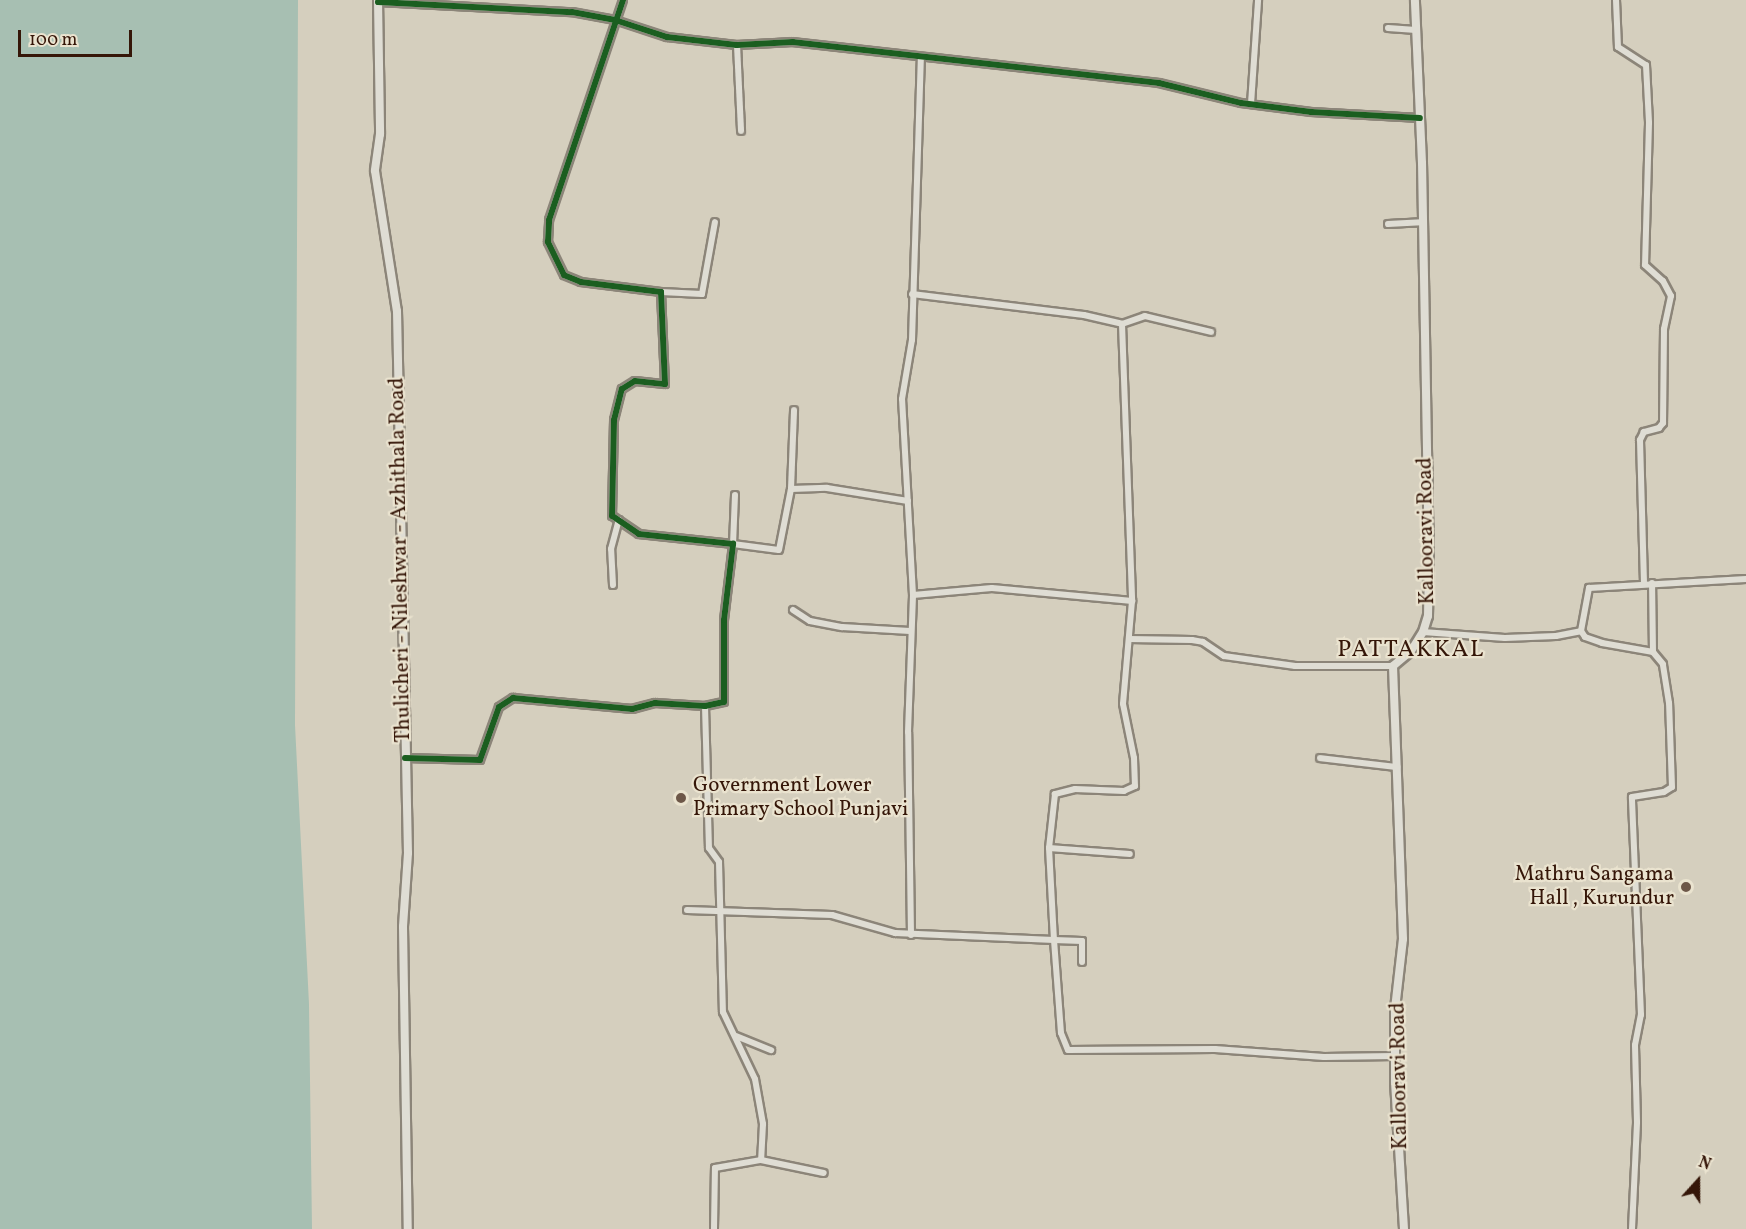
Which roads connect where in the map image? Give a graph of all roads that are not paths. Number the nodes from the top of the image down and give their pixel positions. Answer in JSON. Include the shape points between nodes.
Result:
{"nodes":[{"id":1,"x":623,"y":0,"type":"edge"},
{"id":2,"x":1258,"y":0,"type":"edge"},
{"id":3,"x":1415,"y":0,"type":"edge"},
{"id":4,"x":1616,"y":0,"type":"edge"},
{"id":5,"x":378,"y":1,"type":"edge"},
{"id":6,"x":615,"y":20,"type":"junction"},
{"id":7,"x":1388,"y":28,"type":"dead end"},
{"id":8,"x":1416,"y":30,"type":"junction"},
{"id":9,"x":737,"y":45,"type":"junction"},
{"id":10,"x":921,"y":59,"type":"junction"},
{"id":11,"x":1251,"y":104,"type":"junction"},
{"id":12,"x":1420,"y":118,"type":"junction"},
{"id":13,"x":741,"y":131,"type":"dead end"},
{"id":14,"x":716,"y":222,"type":"dead end"},
{"id":15,"x":1421,"y":222,"type":"junction"},
{"id":16,"x":1388,"y":224,"type":"dead end"},
{"id":17,"x":661,"y":292,"type":"junction"},
{"id":18,"x":912,"y":294,"type":"junction"},
{"id":19,"x":1122,"y":324,"type":"junction"},
{"id":20,"x":1211,"y":332,"type":"dead end"},
{"id":21,"x":795,"y":410,"type":"dead end"},
{"id":22,"x":790,"y":489,"type":"junction"},
{"id":23,"x":735,"y":495,"type":"dead end"},
{"id":24,"x":908,"y":501,"type":"junction"},
{"id":25,"x":619,"y":520,"type":"junction"},
{"id":26,"x":733,"y":544,"type":"junction"},
{"id":27,"x":1746,"y":579,"type":"edge"},
{"id":28,"x":1652,"y":583,"type":"junction"},
{"id":29,"x":1644,"y":584,"type":"junction"},
{"id":30,"x":614,"y":585,"type":"dead end"},
{"id":31,"x":913,"y":595,"type":"junction"},
{"id":32,"x":1132,"y":601,"type":"junction"},
{"id":33,"x":793,"y":610,"type":"dead end"},
{"id":34,"x":910,"y":630,"type":"junction"},
{"id":35,"x":1581,"y":631,"type":"junction"},
{"id":36,"x":1423,"y":632,"type":"junction"},
{"id":37,"x":1129,"y":639,"type":"junction"},
{"id":38,"x":1653,"y":652,"type":"junction"},
{"id":39,"x":1394,"y":666,"type":"junction"},
{"id":40,"x":705,"y":706,"type":"junction"},
{"id":41,"x":405,"y":758,"type":"junction"},
{"id":42,"x":1320,"y":758,"type":"dead end"},
{"id":43,"x":1397,"y":766,"type":"junction"},
{"id":44,"x":1049,"y":848,"type":"junction"},
{"id":45,"x":1130,"y":854,"type":"dead end"},
{"id":46,"x":687,"y":910,"type":"dead end"},
{"id":47,"x":720,"y":912,"type":"junction"},
{"id":48,"x":911,"y":934,"type":"junction"},
{"id":49,"x":1054,"y":940,"type":"junction"},
{"id":50,"x":1082,"y":962,"type":"dead end"},
{"id":51,"x":735,"y":1036,"type":"junction"},
{"id":52,"x":771,"y":1050,"type":"dead end"},
{"id":53,"x":1395,"y":1056,"type":"junction"},
{"id":54,"x":761,"y":1160,"type":"junction"},
{"id":55,"x":824,"y":1173,"type":"dead end"},
{"id":56,"x":408,"y":1229,"type":"edge"},
{"id":57,"x":714,"y":1229,"type":"edge"},
{"id":58,"x":1404,"y":1229,"type":"edge"},
{"id":59,"x":1632,"y":1229,"type":"edge"}],
"edges":[{"from":1,"to":6,"type":"street"},
{"from":2,"to":11,"type":"street"},
{"from":3,"to":8,"type":"main road","name":"Kallooravi Road"},
{"from":4,"to":29,"type":"street","via":[[1618,47],[1646,64],[1649,123],[1645,265],[1663,281],[1671,296],[1663,352],[1663,423],[1644,432],[1640,440]]},
{"from":5,"to":6,"type":"street","via":[[572,12]]},
{"from":5,"to":41,"type":"main road","name":"Thulicheri - Nileshwar - Azhithala Road","via":[[380,134],[375,171],[397,311]]},
{"from":6,"to":9,"type":"street","via":[[667,37]]},
{"from":6,"to":17,"type":"street","via":[[549,220],[548,242],[564,275],[581,282]]},
{"from":7,"to":8,"type":"street"},
{"from":8,"to":12,"type":"main road","name":"Kallooravi Road"},
{"from":9,"to":10,"type":"street","via":[[793,42]]},
{"from":9,"to":13,"type":"street"},
{"from":10,"to":11,"type":"street","via":[[1159,83]]},
{"from":10,"to":18,"type":"street"},
{"from":11,"to":12,"type":"street","via":[[1311,112]]},
{"from":12,"to":15,"type":"main road","name":"Kallooravi Road"},
{"from":14,"to":17,"type":"street","via":[[702,294]]},
{"from":15,"to":16,"type":"street"},
{"from":15,"to":36,"type":"main road","name":"Kallooravi Road","via":[[1429,563],[1428,616]]},
{"from":17,"to":25,"type":"street","via":[[665,384],[635,381],[622,389],[614,420],[610,490],[612,516]]},
{"from":18,"to":19,"type":"street","via":[[1084,315]]},
{"from":18,"to":24,"type":"street","via":[[912,340],[902,399]]},
{"from":19,"to":20,"type":"street","via":[[1145,316]]},
{"from":19,"to":32,"type":"street"},
{"from":21,"to":22,"type":"street"},
{"from":22,"to":24,"type":"street","via":[[827,488]]},
{"from":22,"to":26,"type":"street","via":[[779,550]]},
{"from":23,"to":26,"type":"street"},
{"from":24,"to":31,"type":"street"},
{"from":25,"to":26,"type":"street","via":[[639,534]]},
{"from":25,"to":30,"type":"street","via":[[610,549]]},
{"from":26,"to":40,"type":"street","via":[[724,620],[727,690],[724,702]]},
{"from":27,"to":28,"type":"street"},
{"from":28,"to":29,"type":"street"},
{"from":28,"to":38,"type":"street"},
{"from":29,"to":35,"type":"street","via":[[1589,588]]},
{"from":31,"to":32,"type":"street","via":[[992,588]]},
{"from":31,"to":34,"type":"street"},
{"from":32,"to":37,"type":"street"},
{"from":33,"to":34,"type":"street","via":[[810,621],[842,627]]},
{"from":34,"to":48,"type":"street"},
{"from":35,"to":36,"type":"street","via":[[1504,638]]},
{"from":35,"to":38,"type":"street","via":[[1585,637],[1602,643]]},
{"from":36,"to":39,"type":"main road","name":"Kallooravi Road","via":[[1411,651]]},
{"from":37,"to":39,"type":"street","via":[[1192,640],[1203,642],[1224,656],[1296,666]]},
{"from":37,"to":44,"type":"street","via":[[1124,704],[1135,786],[1125,791],[1075,789],[1054,794]]},
{"from":38,"to":59,"type":"street","via":[[1663,664],[1670,703],[1672,787],[1632,797],[1641,1015],[1635,1045],[1637,1122]]},
{"from":39,"to":43,"type":"main road","name":"Kallooravi Road"},
{"from":40,"to":41,"type":"street","via":[[655,703],[632,709],[513,698],[496,712],[480,760]]},
{"from":40,"to":47,"type":"street","via":[[709,848],[719,862]]},
{"from":41,"to":56,"type":"main road","name":"Thulicheri - Nileshwar - Azhithala Road"},
{"from":42,"to":43,"type":"street"},
{"from":43,"to":53,"type":"main road","name":"Kallooravi Road","via":[[1403,939]]},
{"from":44,"to":45,"type":"street"},
{"from":44,"to":49,"type":"street"},
{"from":46,"to":47,"type":"street"},
{"from":47,"to":48,"type":"street","via":[[832,915]]},
{"from":47,"to":51,"type":"street","via":[[723,1012]]},
{"from":48,"to":49,"type":"street"},
{"from":49,"to":50,"type":"street","via":[[1082,941]]},
{"from":49,"to":53,"type":"street","via":[[1060,1033],[1068,1050],[1215,1048],[1324,1057]]},
{"from":51,"to":52,"type":"street"},
{"from":51,"to":54,"type":"street","via":[[755,1079],[763,1125]]},
{"from":53,"to":58,"type":"main road","name":"Kallooravi Road"},
{"from":54,"to":55,"type":"street"},
{"from":54,"to":57,"type":"street","via":[[715,1168]]}]}
